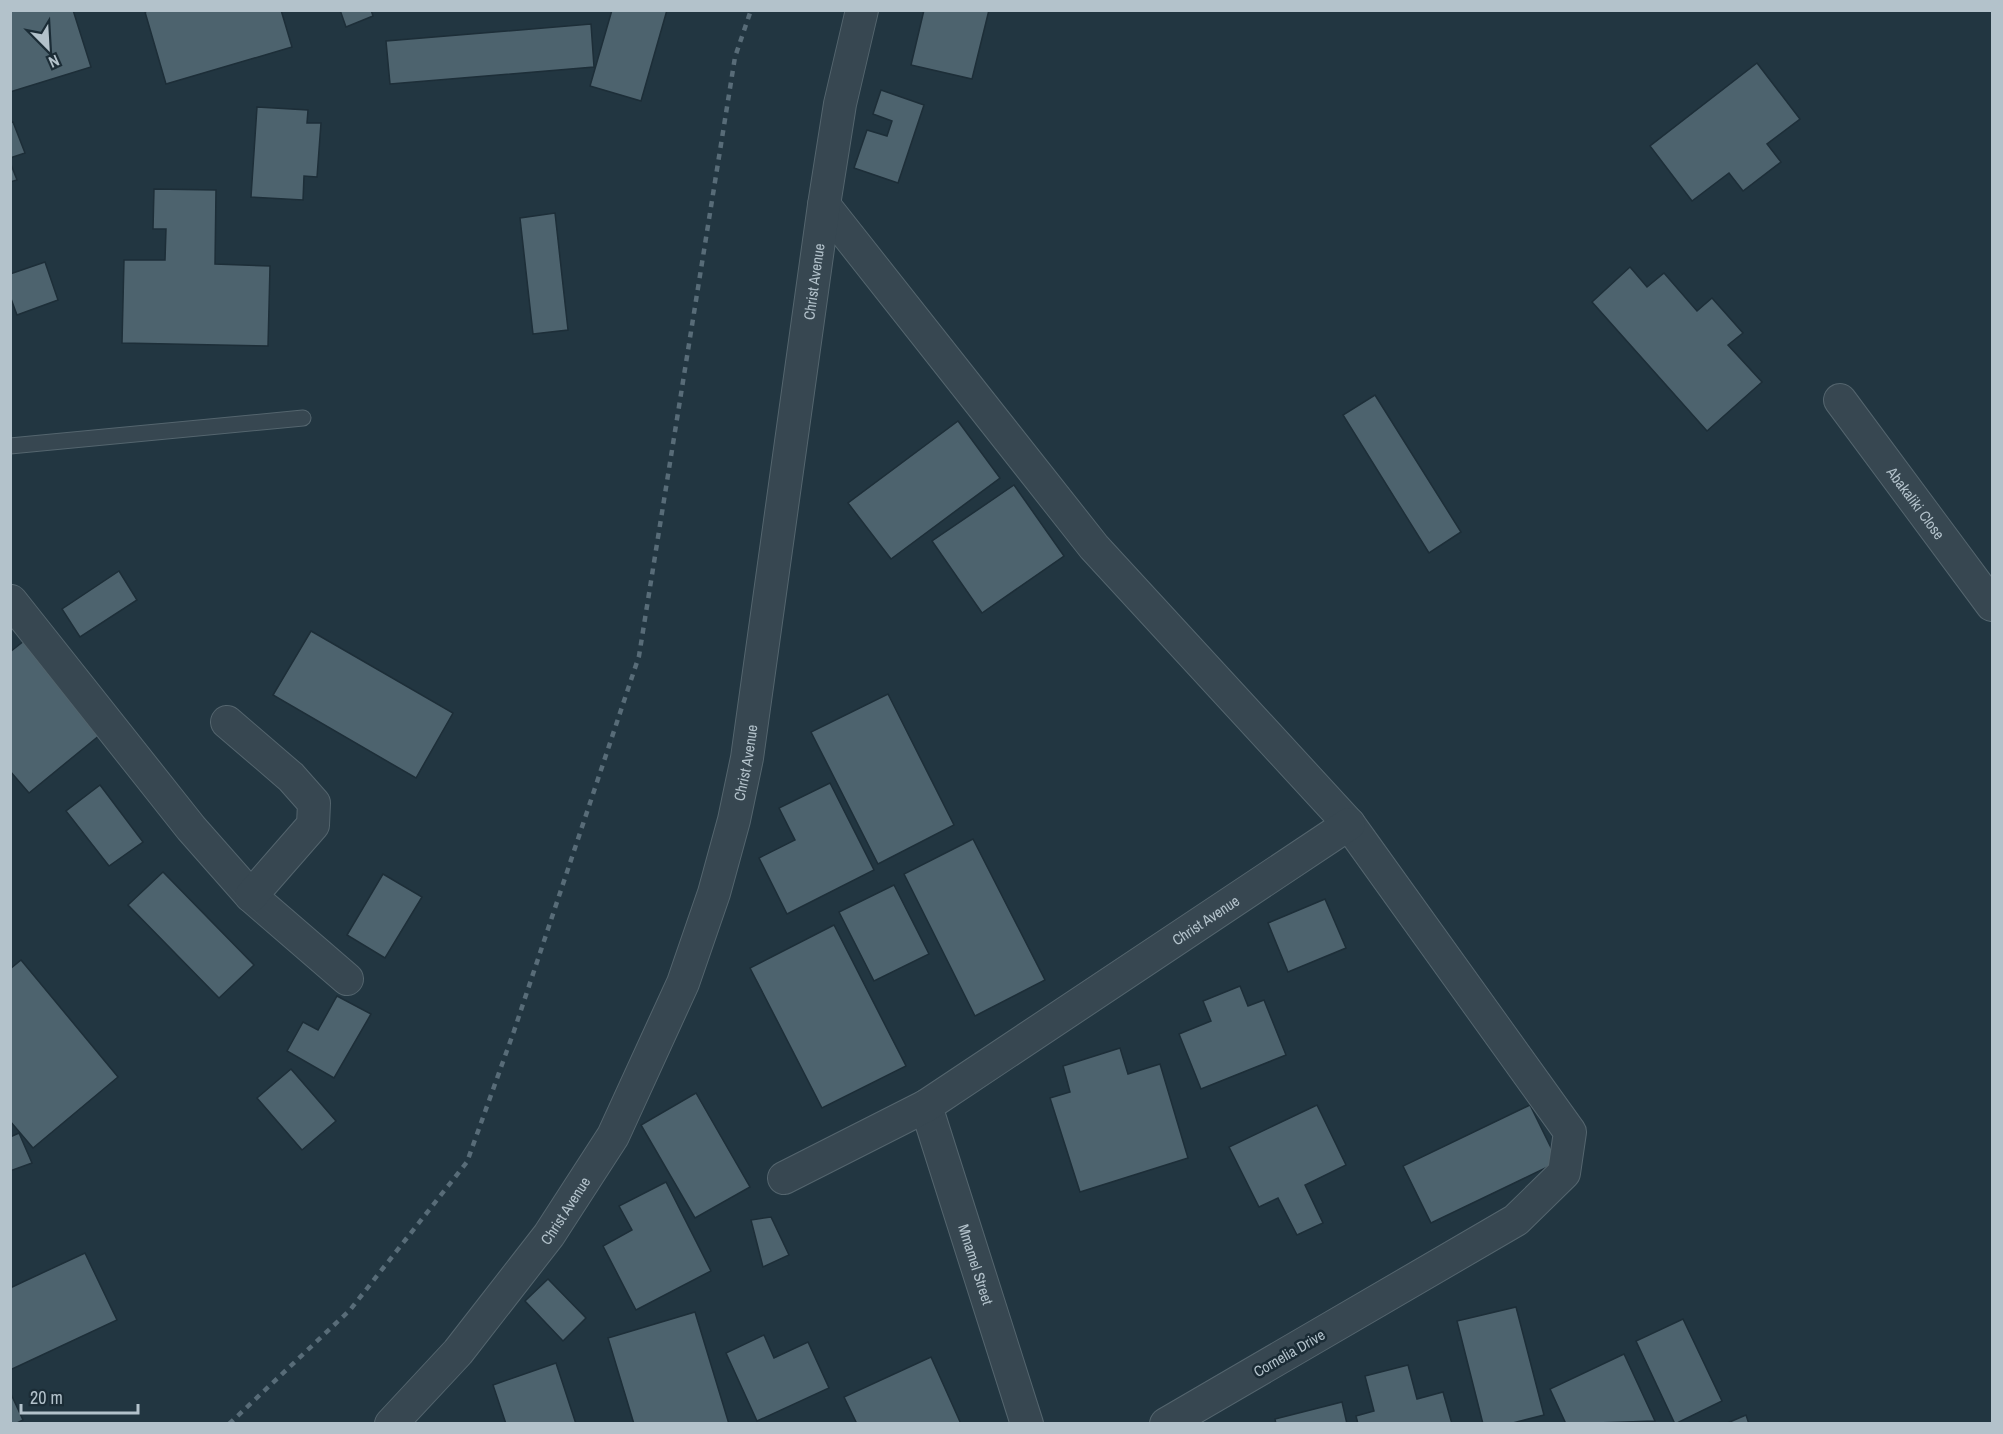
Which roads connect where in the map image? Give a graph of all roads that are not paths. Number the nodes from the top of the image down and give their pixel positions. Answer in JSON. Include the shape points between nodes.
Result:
{"nodes":[{"id":1,"x":862,"y":10,"type":"edge"},
{"id":2,"x":824,"y":205,"type":"junction"},
{"id":3,"x":1840,"y":400,"type":"dead end"},
{"id":4,"x":303,"y":418,"type":"dead end"},
{"id":5,"x":10,"y":446,"type":"edge"},
{"id":6,"x":10,"y":584,"type":"edge"},
{"id":7,"x":11,"y":602,"type":"edge"},
{"id":8,"x":1992,"y":605,"type":"edge"},
{"id":9,"x":227,"y":723,"type":"dead end"},
{"id":10,"x":1349,"y":824,"type":"junction"},
{"id":11,"x":251,"y":896,"type":"junction"},
{"id":12,"x":347,"y":979,"type":"dead end"},
{"id":13,"x":926,"y":1106,"type":"junction"},
{"id":14,"x":784,"y":1178,"type":"dead end"},
{"id":15,"x":391,"y":1424,"type":"edge"},
{"id":16,"x":1027,"y":1424,"type":"edge"},
{"id":17,"x":1166,"y":1424,"type":"edge"}],
"edges":[{"from":1,"to":2,"type":"street","name":"Christ Avenue","via":[[840,104]]},
{"from":2,"to":10,"type":"street","name":"Cornelia Drive","via":[[1094,547]]},
{"from":2,"to":15,"type":"street","name":"Christ Avenue","via":[[747,758],[714,893],[683,983],[613,1136],[549,1235],[458,1352]]},
{"from":3,"to":8,"type":"street","name":"Abakaliki Close"},
{"from":4,"to":5,"type":"lane"},
{"from":6,"to":7,"type":"street"},
{"from":7,"to":11,"type":"street","via":[[191,828]]},
{"from":9,"to":11,"type":"street","via":[[291,777],[314,803],[313,825]]},
{"from":10,"to":13,"type":"street","name":"Christ Avenue"},
{"from":10,"to":17,"type":"street","name":"Cornelia Drive","via":[[1570,1132],[1564,1173],[1516,1220]]},
{"from":11,"to":12,"type":"street"},
{"from":13,"to":14,"type":"street","name":"Christ Avenue"},
{"from":13,"to":16,"type":"street","name":"Mmamel Street"}]}
